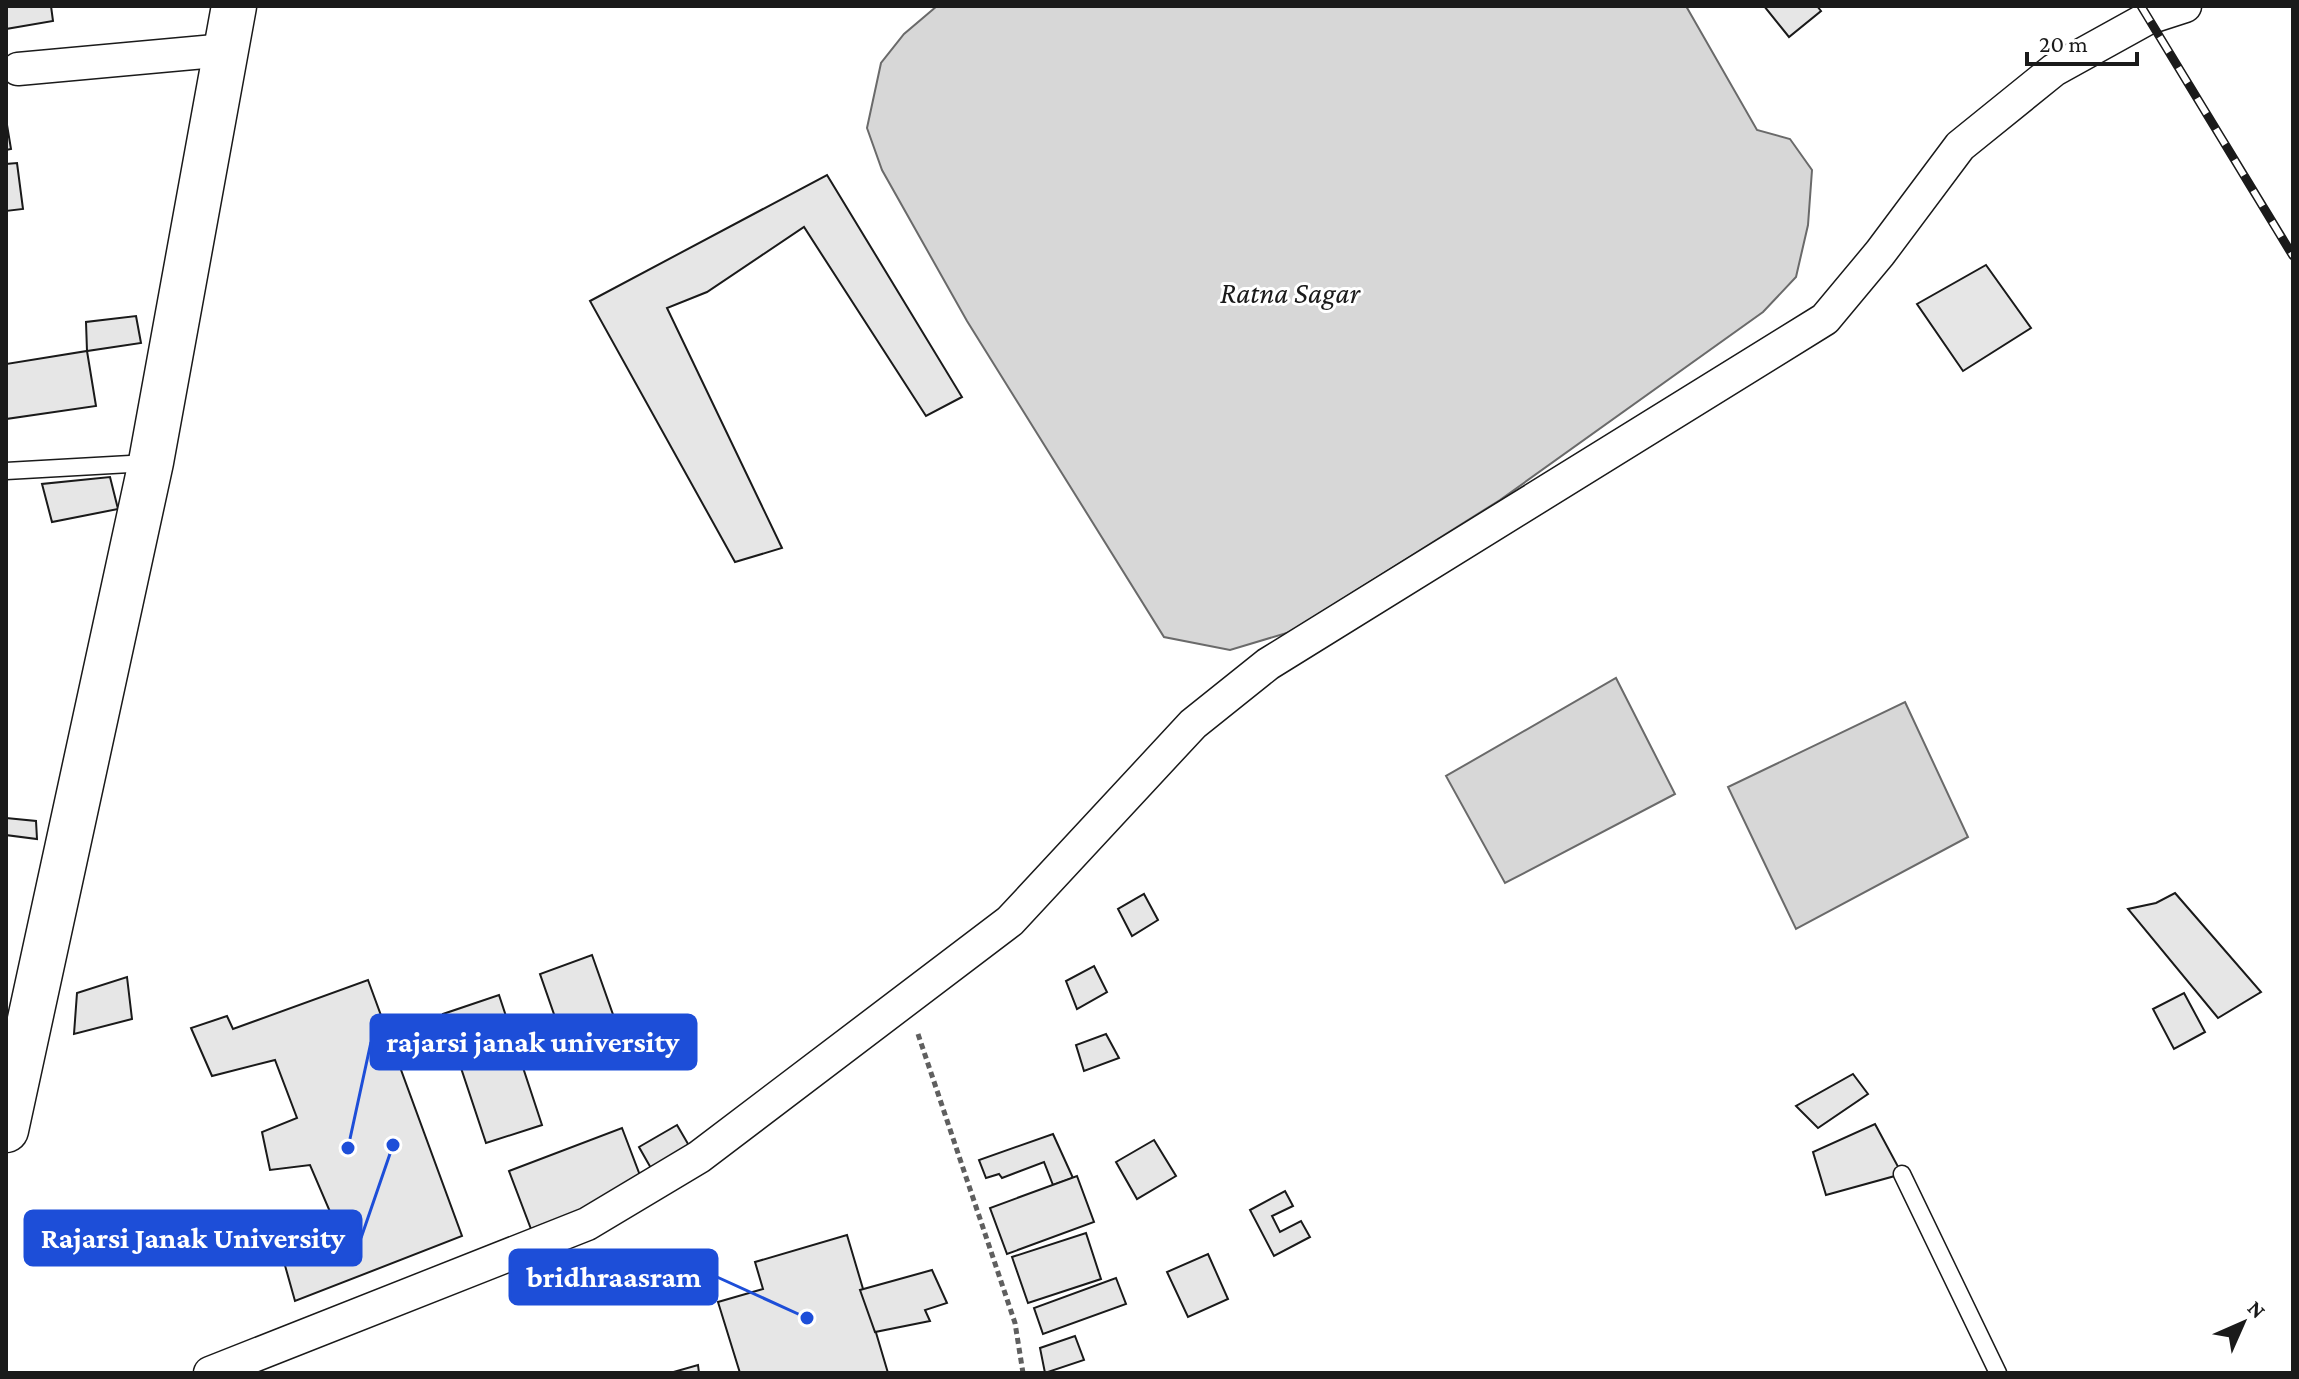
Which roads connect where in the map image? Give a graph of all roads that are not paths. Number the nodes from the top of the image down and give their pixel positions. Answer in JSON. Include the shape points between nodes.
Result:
{"nodes":[{"id":1,"x":234,"y":6,"type":"edge"},
{"id":2,"x":2185,"y":6,"type":"edge"},
{"id":3,"x":226,"y":50,"type":"junction"},
{"id":4,"x":18,"y":69,"type":"dead end"},
{"id":5,"x":151,"y":462,"type":"junction"},
{"id":6,"x":6,"y":471,"type":"edge"},
{"id":7,"x":6,"y":1130,"type":"edge"},
{"id":8,"x":1902,"y":1174,"type":"dead end"},
{"id":9,"x":210,"y":1373,"type":"edge"},
{"id":10,"x":1998,"y":1373,"type":"edge"}],
"edges":[{"from":1,"to":3,"type":"main road"},
{"from":2,"to":9,"type":"street","via":[[2148,18],[2054,70],[1960,146],[1825,319],[1268,664],[1193,724],[1010,921],[699,1157],[587,1224]]},
{"from":3,"to":4,"type":"street"},
{"from":3,"to":5,"type":"main road"},
{"from":5,"to":6,"type":"lane"},
{"from":5,"to":7,"type":"main road"},
{"from":8,"to":10,"type":"lane"}]}
